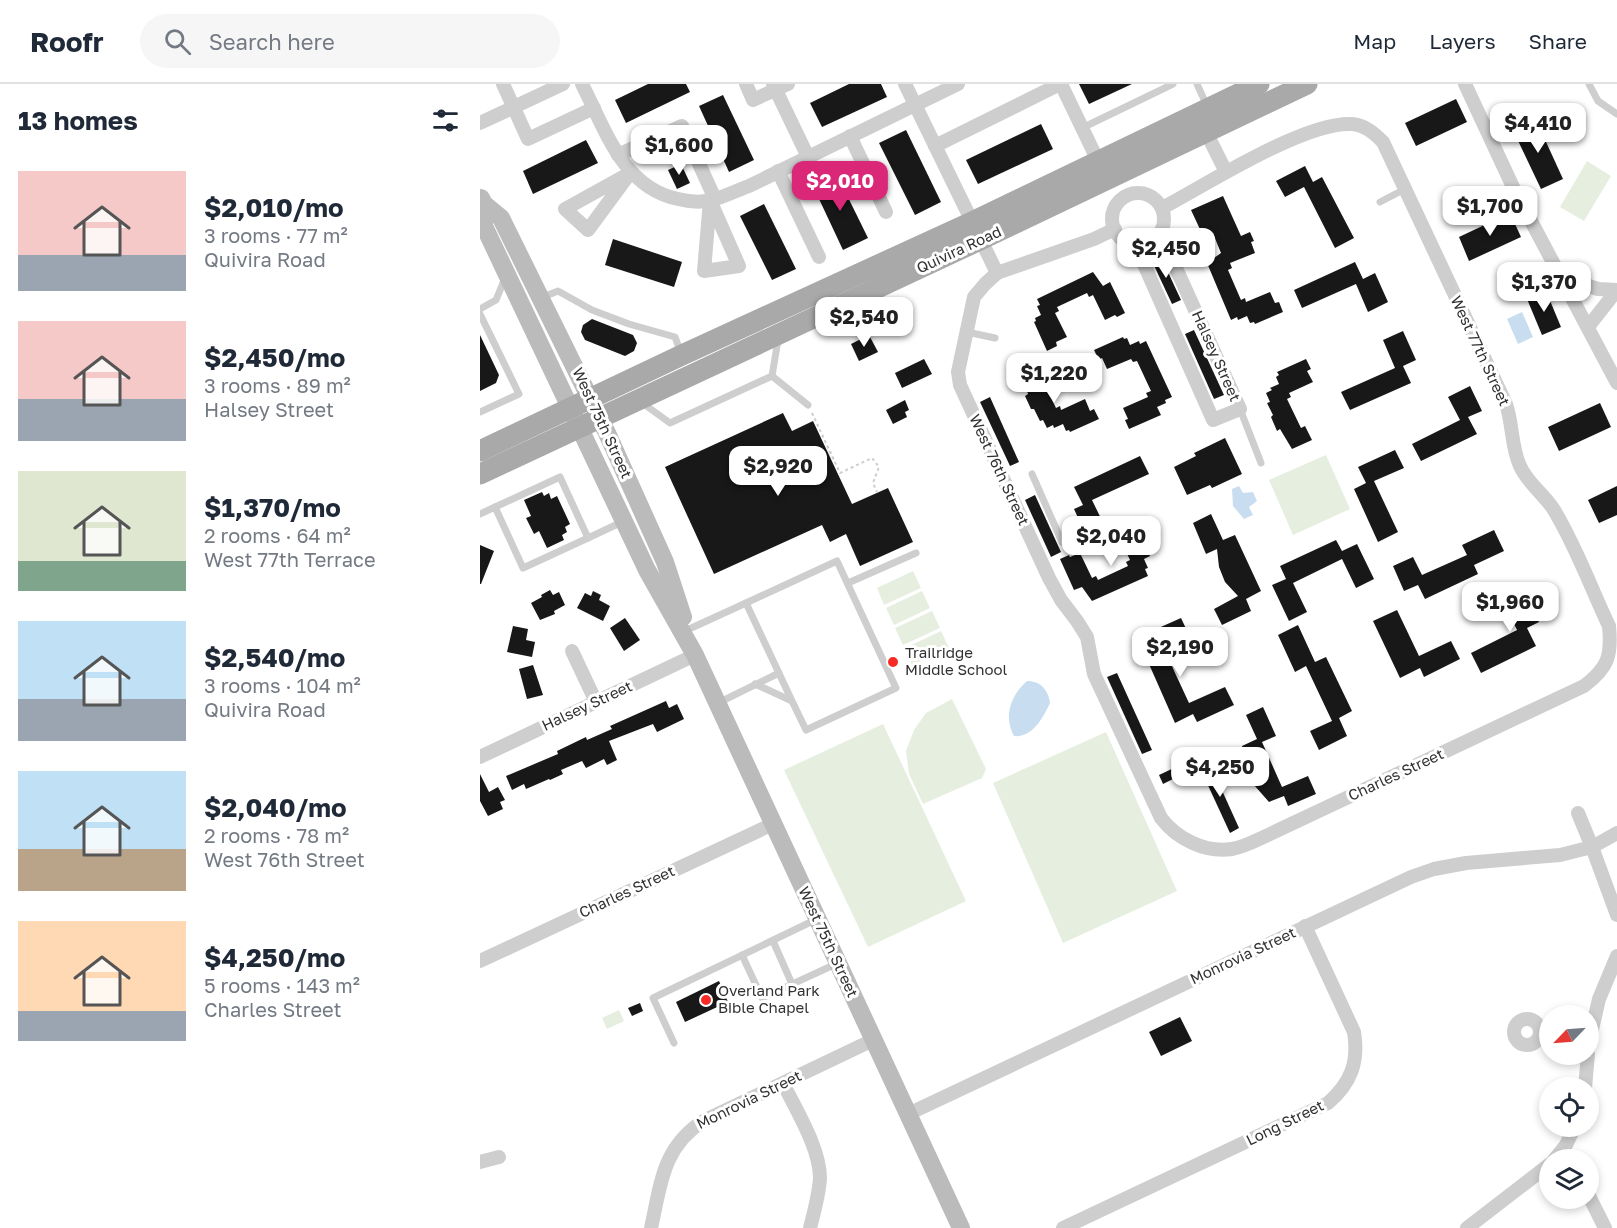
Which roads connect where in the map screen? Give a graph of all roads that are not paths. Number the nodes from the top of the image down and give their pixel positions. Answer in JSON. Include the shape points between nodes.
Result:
{"nodes":[{"id":1,"x":502,"y":84,"type":"edge"},
{"id":2,"x":563,"y":84,"type":"edge"},
{"id":3,"x":582,"y":84,"type":"edge"},
{"id":4,"x":746,"y":84,"type":"edge"},
{"id":5,"x":905,"y":84,"type":"edge"},
{"id":6,"x":958,"y":84,"type":"edge"},
{"id":7,"x":1060,"y":84,"type":"edge"},
{"id":8,"x":1173,"y":84,"type":"edge"},
{"id":9,"x":1197,"y":84,"type":"edge"},
{"id":10,"x":1307,"y":84,"type":"edge"},
{"id":11,"x":1465,"y":84,"type":"edge"},
{"id":12,"x":1589,"y":84,"type":"edge"},
{"id":13,"x":1254,"y":85,"type":"edge"},
{"id":14,"x":779,"y":86,"type":"edge"},
{"id":15,"x":915,"y":104,"type":"junction"},
{"id":16,"x":513,"y":107,"type":"junction"},
{"id":17,"x":594,"y":108,"type":"junction"},
{"id":18,"x":1617,"y":114,"type":"edge"},
{"id":19,"x":1204,"y":118,"type":"junction"},
{"id":20,"x":480,"y":123,"type":"edge"},
{"id":21,"x":1082,"y":128,"type":"junction"},
{"id":22,"x":850,"y":136,"type":"junction"},
{"id":23,"x":935,"y":146,"type":"junction"},
{"id":24,"x":618,"y":155,"type":"junction"},
{"id":25,"x":808,"y":157,"type":"junction"},
{"id":26,"x":1098,"y":161,"type":"junction"},
{"id":27,"x":778,"y":171,"type":"junction"},
{"id":28,"x":1226,"y":172,"type":"junction"},
{"id":29,"x":630,"y":173,"type":"junction"},
{"id":30,"x":1405,"y":189,"type":"junction"},
{"id":31,"x":713,"y":200,"type":"junction"},
{"id":32,"x":1380,"y":202,"type":"dead end"},
{"id":33,"x":481,"y":203,"type":"edge"},
{"id":34,"x":1162,"y":208,"type":"junction"},
{"id":35,"x":886,"y":212,"type":"dead end"},
{"id":36,"x":1115,"y":229,"type":"junction"},
{"id":37,"x":977,"y":230,"type":"junction"},
{"id":38,"x":1160,"y":233,"type":"junction"},
{"id":39,"x":1135,"y":244,"type":"junction"},
{"id":40,"x":819,"y":257,"type":"dead end"},
{"id":41,"x":997,"y":273,"type":"junction"},
{"id":42,"x":506,"y":275,"type":"junction"},
{"id":43,"x":1561,"y":277,"type":"junction"},
{"id":44,"x":1617,"y":290,"type":"edge"},
{"id":45,"x":542,"y":298,"type":"junction"},
{"id":46,"x":480,"y":309,"type":"edge"},
{"id":47,"x":480,"y":314,"type":"edge"},
{"id":48,"x":1588,"y":327,"type":"junction"},
{"id":49,"x":967,"y":332,"type":"junction"},
{"id":50,"x":779,"y":335,"type":"junction"},
{"id":51,"x":995,"y":338,"type":"dead end"},
{"id":52,"x":682,"y":355,"type":"junction"},
{"id":53,"x":772,"y":376,"type":"junction"},
{"id":54,"x":1617,"y":383,"type":"edge"},
{"id":55,"x":591,"y":398,"type":"junction"},
{"id":56,"x":639,"y":400,"type":"junction"},
{"id":57,"x":808,"y":405,"type":"road end"},
{"id":58,"x":571,"y":407,"type":"junction"},
{"id":59,"x":1240,"y":409,"type":"junction"},
{"id":60,"x":480,"y":412,"type":"edge"},
{"id":61,"x":600,"y":419,"type":"junction"},
{"id":62,"x":580,"y":428,"type":"junction"},
{"id":63,"x":480,"y":451,"type":"edge"},
{"id":64,"x":1261,"y":463,"type":"dead end"},
{"id":65,"x":480,"y":474,"type":"edge"},
{"id":66,"x":1032,"y":474,"type":"dead end"},
{"id":67,"x":495,"y":507,"type":"junction"},
{"id":68,"x":480,"y":514,"type":"edge"},
{"id":69,"x":624,"y":521,"type":"junction"},
{"id":70,"x":588,"y":538,"type":"junction"},
{"id":71,"x":1062,"y":542,"type":"dead end"},
{"id":72,"x":916,"y":553,"type":"dead end"},
{"id":73,"x":848,"y":583,"type":"junction"},
{"id":74,"x":746,"y":603,"type":"junction"},
{"id":75,"x":687,"y":630,"type":"junction"},
{"id":76,"x":572,"y":651,"type":"dead end"},
{"id":77,"x":695,"y":655,"type":"junction"},
{"id":78,"x":779,"y":673,"type":"junction"},
{"id":79,"x":1595,"y":678,"type":"joint"},
{"id":80,"x":755,"y":684,"type":"junction"},
{"id":81,"x":792,"y":700,"type":"junction"},
{"id":82,"x":597,"y":702,"type":"junction"},
{"id":83,"x":717,"y":703,"type":"junction"},
{"id":84,"x":480,"y":757,"type":"edge"},
{"id":85,"x":1578,"y":813,"type":"dead end"},
{"id":86,"x":773,"y":824,"type":"junction"},
{"id":87,"x":1617,"y":833,"type":"edge"},
{"id":88,"x":1193,"y":843,"type":"joint"},
{"id":89,"x":1592,"y":847,"type":"junction"},
{"id":90,"x":1617,"y":915,"type":"edge"},
{"id":91,"x":817,"y":919,"type":"junction"},
{"id":92,"x":1305,"y":926,"type":"junction"},
{"id":93,"x":773,"y":941,"type":"junction"},
{"id":94,"x":742,"y":955,"type":"junction"},
{"id":95,"x":480,"y":961,"type":"edge"},
{"id":96,"x":838,"y":963,"type":"junction"},
{"id":97,"x":1616,"y":963,"type":"edge"},
{"id":98,"x":792,"y":984,"type":"junction"},
{"id":99,"x":1598,"y":1005,"type":"edge"},
{"id":100,"x":873,"y":1040,"type":"junction"},
{"id":101,"x":674,"y":1043,"type":"dead end"},
{"id":102,"x":783,"y":1083,"type":"junction"},
{"id":103,"x":908,"y":1114,"type":"junction"},
{"id":104,"x":499,"y":1157,"type":"dead end"},
{"id":105,"x":480,"y":1162,"type":"edge"},
{"id":106,"x":1539,"y":1174,"type":"edge"},
{"id":107,"x":1596,"y":1209,"type":"edge"},
{"id":108,"x":651,"y":1228,"type":"edge"},
{"id":109,"x":810,"y":1228,"type":"edge"},
{"id":110,"x":961,"y":1228,"type":"edge"},
{"id":111,"x":1063,"y":1228,"type":"edge"},
{"id":112,"x":1467,"y":1228,"type":"edge"},
{"id":113,"x":1605,"y":1228,"type":"edge"}],
"edges":[{"from":1,"to":16,"type":"street"},
{"from":2,"to":16,"type":"street"},
{"from":3,"to":17,"type":"street"},
{"from":4,"to":14,"type":"street","via":[[753,100]]},
{"from":5,"to":15,"type":"street"},
{"from":6,"to":15,"type":"street"},
{"from":7,"to":21,"type":"street"},
{"from":7,"to":23,"type":"street"},
{"from":8,"to":21,"type":"lane"},
{"from":9,"to":19,"type":"lane"},
{"from":10,"to":19,"type":"main road","name":"Quivira Road"},
{"from":11,"to":43,"type":"street"},
{"from":12,"to":18,"type":"lane","via":[[1598,102]]},
{"from":13,"to":19,"type":"main road","name":"Quivira Road"},
{"from":14,"to":25,"type":"street"},
{"from":15,"to":22,"type":"street"},
{"from":15,"to":23,"type":"street"},
{"from":16,"to":17,"type":"street","via":[[528,139]]},
{"from":16,"to":20,"type":"street"},
{"from":17,"to":24,"type":"street"},
{"from":19,"to":26,"type":"main road","name":"Quivira Road"},
{"from":19,"to":28,"type":"street"},
{"from":19,"to":37,"type":"main road","name":"Quivira Road"},
{"from":21,"to":26,"type":"street"},
{"from":22,"to":25,"type":"street"},
{"from":22,"to":35,"type":"street"},
{"from":23,"to":37,"type":"street"},
{"from":24,"to":29,"type":"street"},
{"from":24,"to":31,"type":"street","via":[[682,126]]},
{"from":25,"to":27,"type":"street"},
{"from":26,"to":37,"type":"main road","name":"Quivira Road"},
{"from":27,"to":31,"type":"street"},
{"from":27,"to":40,"type":"street"},
{"from":28,"to":30,"type":"street","name":"West 77th Street","via":[[1312,131],[1351,124],[1383,142]]},
{"from":28,"to":34,"type":"street"},
{"from":29,"to":29,"type":"street","via":[[574,204],[565,209],[588,230]]},
{"from":29,"to":31,"type":"street","via":[[653,192],[684,201]]},
{"from":30,"to":32,"type":"lane"},
{"from":30,"to":79,"type":"street","name":"West 77th Street","via":[[1506,404],[1520,467],[1552,508],[1609,626],[1611,645],[1606,664]]},
{"from":31,"to":31,"type":"street","via":[[704,271],[739,266]]},
{"from":33,"to":42,"type":"main road","name":"West 75th Street","via":[[484,226]]},
{"from":33,"to":45,"type":"main road","name":"West 75th Street","via":[[501,218]]},
{"from":34,"to":36,"type":"street","via":[[1149,195],[1124,197],[1113,212]]},
{"from":34,"to":38,"type":"street"},
{"from":36,"to":39,"type":"street","via":[[1125,241]]},
{"from":36,"to":41,"type":"street"},
{"from":37,"to":41,"type":"street"},
{"from":37,"to":50,"type":"main road","name":"Quivira Road"},
{"from":37,"to":52,"type":"main road","name":"Quivira Road"},
{"from":38,"to":39,"type":"street","via":[[1148,243]]},
{"from":38,"to":59,"type":"street","name":"Halsey Street"},
{"from":39,"to":59,"type":"street","name":"Halsey Street","via":[[1213,420]]},
{"from":41,"to":49,"type":"street","name":"West 76th Street","via":[[975,297]]},
{"from":42,"to":46,"type":"lane","via":[[496,300]]},
{"from":42,"to":58,"type":"main road","name":"West 75th Street"},
{"from":43,"to":44,"type":"street","via":[[1598,289]]},
{"from":43,"to":48,"type":"street"},
{"from":44,"to":48,"type":"street"},
{"from":45,"to":52,"type":"lane","via":[[558,291],[592,310],[675,337]]},
{"from":45,"to":55,"type":"main road","name":"West 75th Street"},
{"from":47,"to":60,"type":"lane","via":[[519,394]]},
{"from":48,"to":54,"type":"street"},
{"from":49,"to":51,"type":"lane"},
{"from":49,"to":88,"type":"street","name":"West 76th Street","via":[[958,372],[960,385],[1049,578],[1087,637],[1094,674],[1161,818]]},
{"from":50,"to":53,"type":"lane"},
{"from":50,"to":56,"type":"main road","name":"Quivira Road"},
{"from":52,"to":55,"type":"main road","name":"Quivira Road"},
{"from":53,"to":56,"type":"lane","via":[[670,423]]},
{"from":53,"to":57,"type":"lane"},
{"from":55,"to":58,"type":"main road","name":"Quivira Road"},
{"from":55,"to":61,"type":"main road","name":"West 75th Street"},
{"from":56,"to":61,"type":"main road","name":"Quivira Road"},
{"from":58,"to":62,"type":"main road","name":"West 75th Street"},
{"from":58,"to":63,"type":"main road","name":"Quivira Road"},
{"from":59,"to":64,"type":"lane"},
{"from":61,"to":62,"type":"main road","name":"Quivira Road"},
{"from":61,"to":75,"type":"main road","name":"West 75th Street","via":[[665,562]]},
{"from":62,"to":65,"type":"main road","name":"Quivira Road"},
{"from":62,"to":69,"type":"main road","name":"West 75th Street"},
{"from":66,"to":71,"type":"lane"},
{"from":67,"to":68,"type":"lane"},
{"from":67,"to":70,"type":"lane","via":[[523,567]]},
{"from":67,"to":70,"type":"lane","via":[[560,477]]},
{"from":69,"to":70,"type":"lane"},
{"from":69,"to":77,"type":"main road","name":"West 75th Street"},
{"from":72,"to":73,"type":"lane"},
{"from":73,"to":74,"type":"lane","via":[[837,561]]},
{"from":73,"to":81,"type":"lane","via":[[896,688],[806,730]]},
{"from":74,"to":75,"type":"lane"},
{"from":74,"to":78,"type":"lane"},
{"from":75,"to":77,"type":"main road","name":"West 75th Street"},
{"from":76,"to":82,"type":"street"},
{"from":77,"to":82,"type":"street","name":"Halsey Street"},
{"from":77,"to":83,"type":"main road","name":"West 75th Street"},
{"from":78,"to":80,"type":"lane"},
{"from":78,"to":81,"type":"lane"},
{"from":79,"to":88,"type":"street","name":"Charles Street","via":[[1252,842],[1233,849]]},
{"from":80,"to":81,"type":"lane"},
{"from":80,"to":83,"type":"lane"},
{"from":82,"to":84,"type":"street","name":"Halsey Street"},
{"from":83,"to":86,"type":"main road","name":"West 75th Street"},
{"from":85,"to":89,"type":"street"},
{"from":86,"to":91,"type":"main road","name":"West 75th Street"},
{"from":86,"to":95,"type":"street","name":"Charles Street"},
{"from":87,"to":89,"type":"street","name":"Monrovia Street"},
{"from":89,"to":90,"type":"street"},
{"from":89,"to":92,"type":"street","name":"Monrovia Street","via":[[1560,855],[1434,869]]},
{"from":91,"to":93,"type":"lane"},
{"from":91,"to":96,"type":"main road","name":"West 75th Street"},
{"from":92,"to":103,"type":"street","name":"Monrovia Street"},
{"from":92,"to":111,"type":"street","name":"Long Street","via":[[1354,1032],[1355,1064],[1339,1094],[1328,1103]]},
{"from":93,"to":94,"type":"lane"},
{"from":93,"to":98,"type":"lane"},
{"from":94,"to":98,"type":"lane","via":[[762,998]]},
{"from":94,"to":101,"type":"lane","via":[[653,998]]},
{"from":96,"to":98,"type":"lane"},
{"from":96,"to":100,"type":"main road","name":"West 75th Street"},
{"from":97,"to":99,"type":"street"},
{"from":100,"to":102,"type":"street","name":"Monrovia Street"},
{"from":100,"to":103,"type":"main road","name":"West 75th Street"},
{"from":102,"to":108,"type":"street","name":"Monrovia Street","via":[[703,1121],[678,1142],[664,1172]]},
{"from":102,"to":109,"type":"street","via":[[818,1161],[818,1194]]},
{"from":103,"to":110,"type":"main road","name":"West 75th Street"},
{"from":104,"to":105,"type":"street"},
{"from":106,"to":112,"type":"street"},
{"from":107,"to":113,"type":"street"}]}
